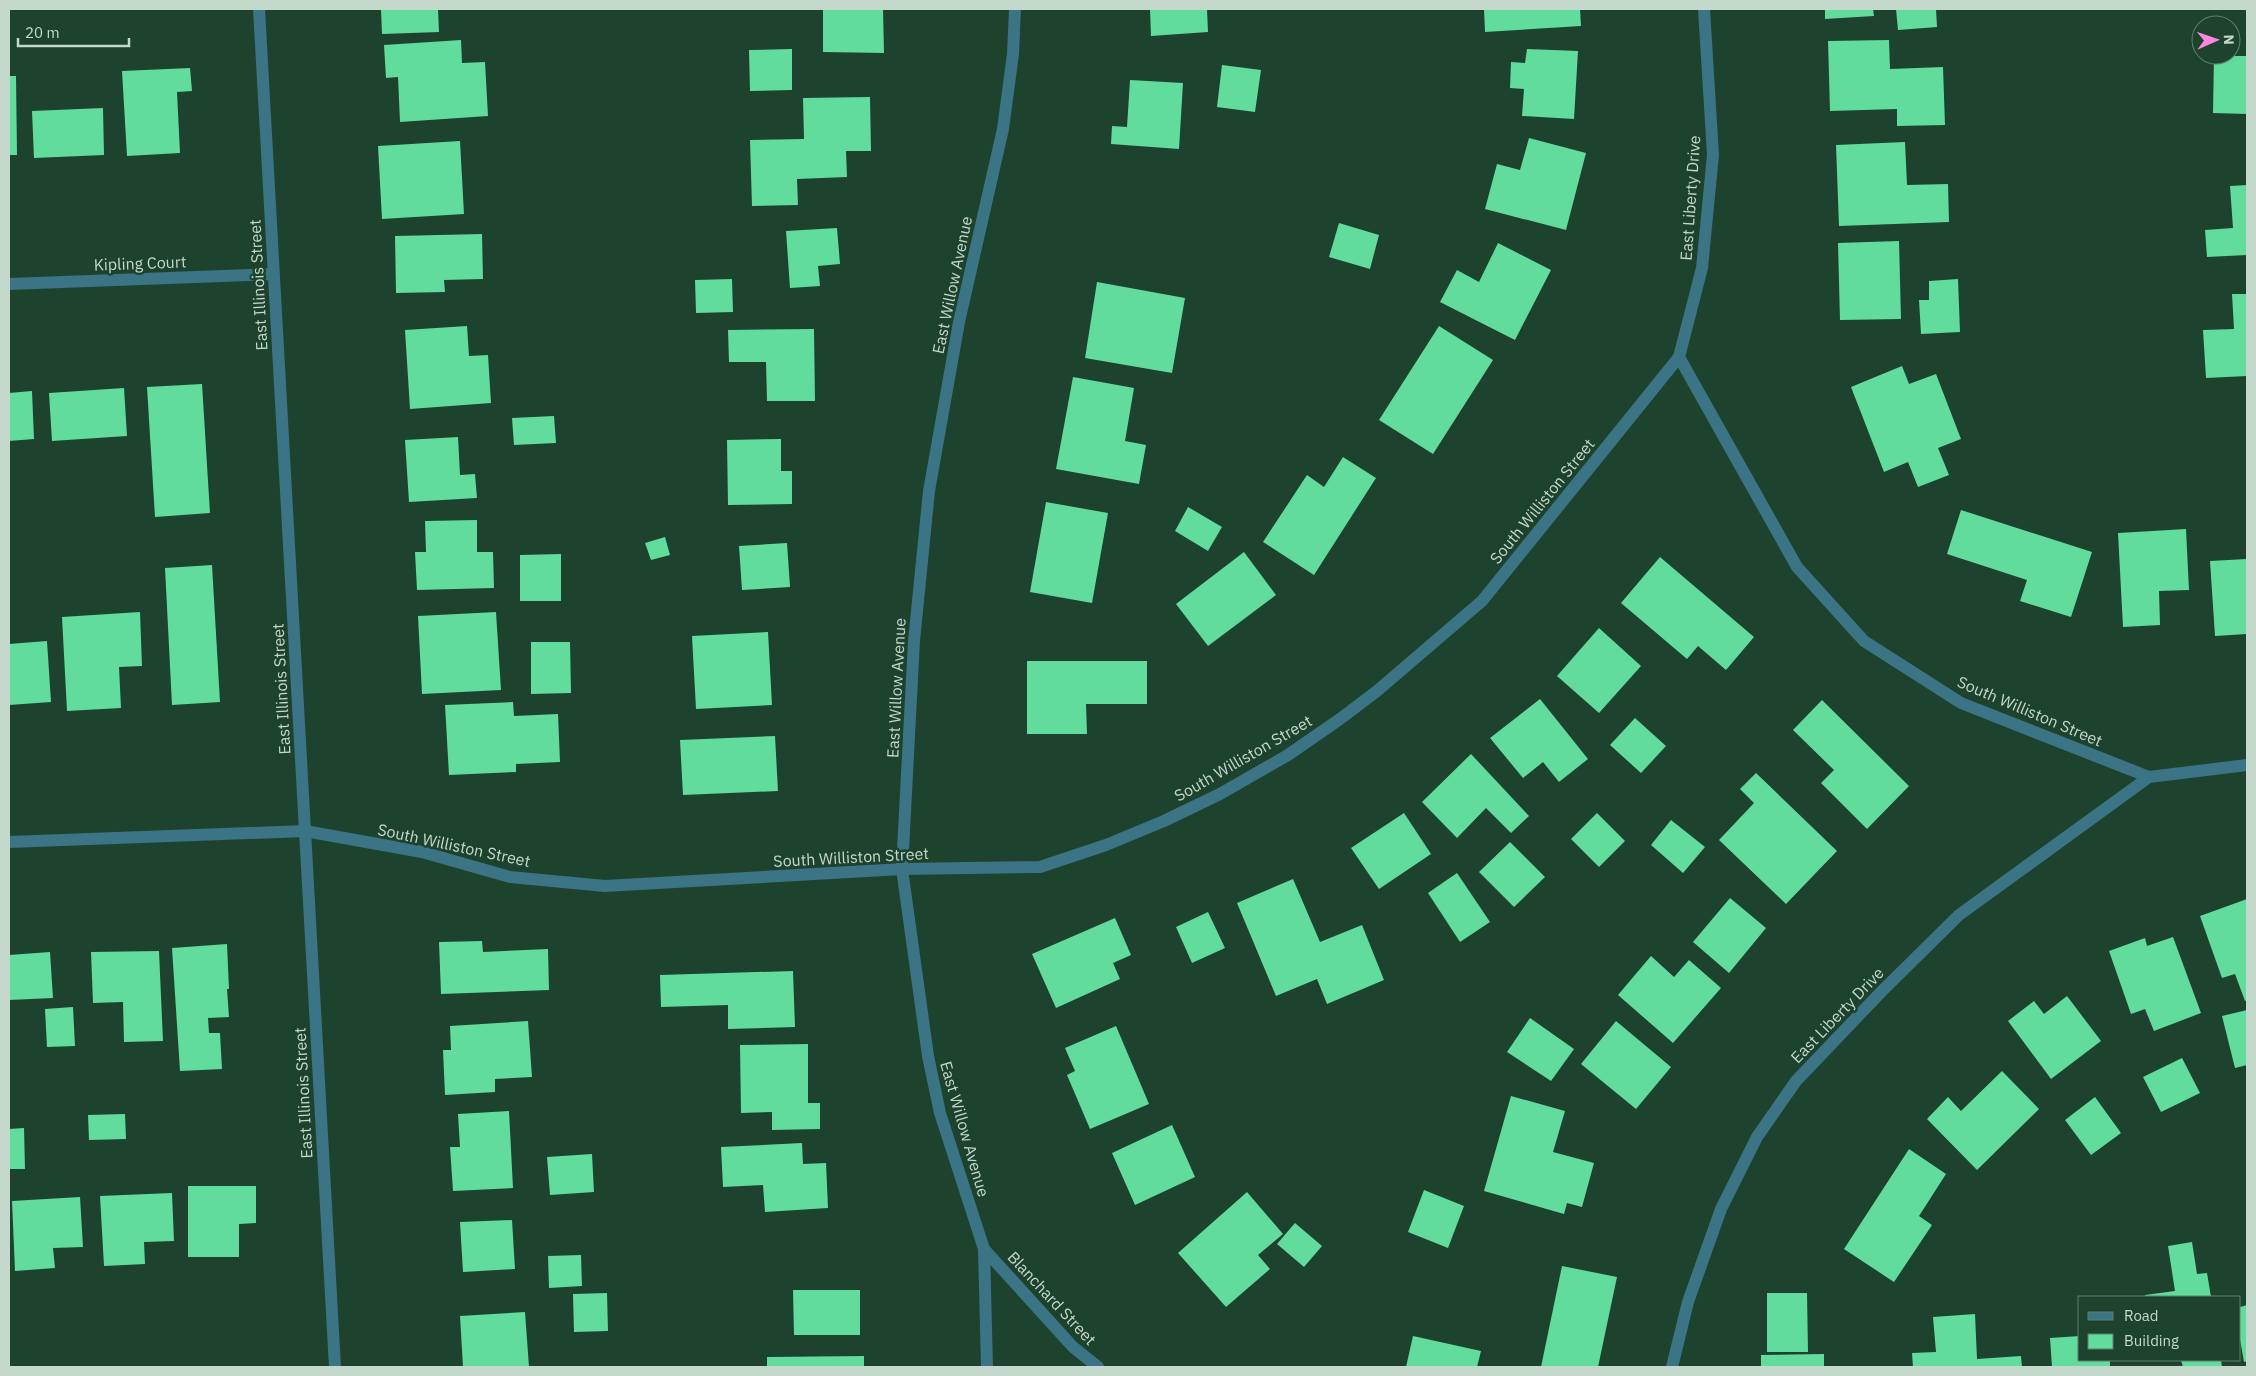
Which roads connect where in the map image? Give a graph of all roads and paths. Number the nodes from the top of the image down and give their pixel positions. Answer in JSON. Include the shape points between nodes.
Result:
{"nodes":[{"id":1,"x":259,"y":9,"type":"edge"},
{"id":2,"x":1015,"y":9,"type":"edge"},
{"id":3,"x":1704,"y":9,"type":"edge"},
{"id":4,"x":273,"y":274,"type":"junction"},
{"id":5,"x":9,"y":284,"type":"edge"},
{"id":6,"x":1679,"y":357,"type":"junction"},
{"id":7,"x":2247,"y":765,"type":"edge"},
{"id":8,"x":2149,"y":777,"type":"junction"},
{"id":9,"x":305,"y":831,"type":"junction"},
{"id":10,"x":9,"y":842,"type":"edge"},
{"id":11,"x":902,"y":870,"type":"junction"},
{"id":12,"x":984,"y":1249,"type":"junction"},
{"id":13,"x":335,"y":1367,"type":"edge"},
{"id":14,"x":987,"y":1367,"type":"edge"},
{"id":15,"x":1098,"y":1367,"type":"edge"},
{"id":16,"x":1672,"y":1367,"type":"edge"}],
"edges":[{"from":1,"to":4,"type":"street","name":"East Illinois Street"},
{"from":2,"to":11,"type":"street","name":"East Willow Avenue","via":[[1003,129],[959,322],[930,491],[914,641]]},
{"from":3,"to":6,"type":"street","name":"East Liberty Drive","via":[[1712,154],[1702,268]]},
{"from":4,"to":5,"type":"street","name":"Kipling Court"},
{"from":4,"to":9,"type":"street","name":"East Illinois Street"},
{"from":6,"to":8,"type":"street","name":"South Williston Street","via":[[1797,567],[1864,641],[1961,703]]},
{"from":6,"to":11,"type":"street","name":"South Williston Street","via":[[1482,601],[1377,692],[1288,755],[1164,822],[1040,868]]},
{"from":7,"to":8,"type":"street","name":"South Williston Street"},
{"from":8,"to":16,"type":"street","name":"East Liberty Drive","via":[[1960,915],[1796,1081],[1757,1137],[1722,1209],[1688,1302]]},
{"from":9,"to":10,"type":"street","name":"South Williston Street"},
{"from":9,"to":11,"type":"street","name":"South Williston Street","via":[[422,852],[510,877],[605,886]]},
{"from":9,"to":13,"type":"street","name":"East Illinois Street"},
{"from":11,"to":12,"type":"street","name":"East Willow Avenue","via":[[928,1056],[940,1113]]},
{"from":12,"to":14,"type":"street","name":"East Willow Avenue"},
{"from":12,"to":15,"type":"street","name":"Blanchard Street","via":[[1073,1347]]}]}
